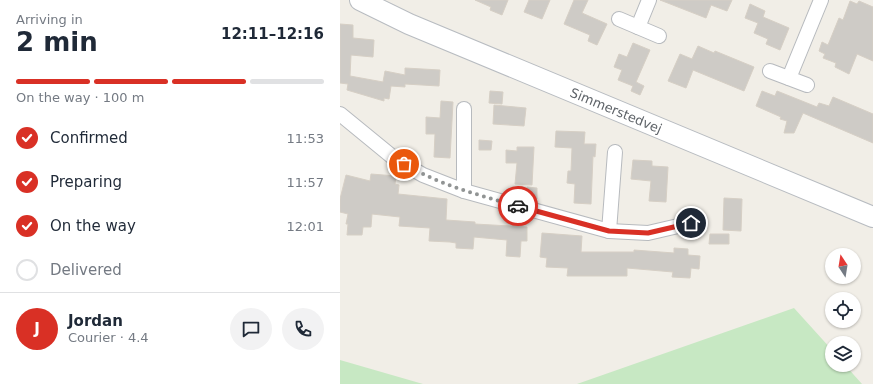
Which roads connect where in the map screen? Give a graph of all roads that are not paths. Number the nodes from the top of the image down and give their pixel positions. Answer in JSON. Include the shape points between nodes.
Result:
{"nodes":[{"id":1,"x":360,"y":0,"type":"edge"},
{"id":2,"x":649,"y":0,"type":"edge"},
{"id":3,"x":821,"y":0,"type":"edge"},
{"id":4,"x":619,"y":19,"type":"dead end"},
{"id":5,"x":638,"y":27,"type":"junction"},
{"id":6,"x":659,"y":36,"type":"dead end"},
{"id":7,"x":770,"y":70,"type":"dead end"},
{"id":8,"x":790,"y":78,"type":"junction"},
{"id":9,"x":807,"y":85,"type":"dead end"},
{"id":10,"x":464,"y":109,"type":"dead end"},
{"id":11,"x":340,"y":114,"type":"edge"},
{"id":12,"x":615,"y":152,"type":"dead end"},
{"id":13,"x":464,"y":191,"type":"junction"},
{"id":14,"x":873,"y":217,"type":"edge"},
{"id":15,"x":691,"y":223,"type":"dead end"},
{"id":16,"x":609,"y":231,"type":"junction"}],
"edges":[{"from":1,"to":14,"type":"street","name":"Simmerstedvej","via":[[409,24]]},
{"from":2,"to":5,"type":"street"},
{"from":3,"to":8,"type":"street"},
{"from":4,"to":5,"type":"street"},
{"from":5,"to":6,"type":"street"},
{"from":7,"to":8,"type":"street"},
{"from":8,"to":9,"type":"street"},
{"from":10,"to":13,"type":"street"},
{"from":11,"to":13,"type":"street","via":[[395,159],[423,176]]},
{"from":12,"to":16,"type":"street"},
{"from":13,"to":16,"type":"street"},
{"from":15,"to":16,"type":"street","via":[[648,233]]}]}
